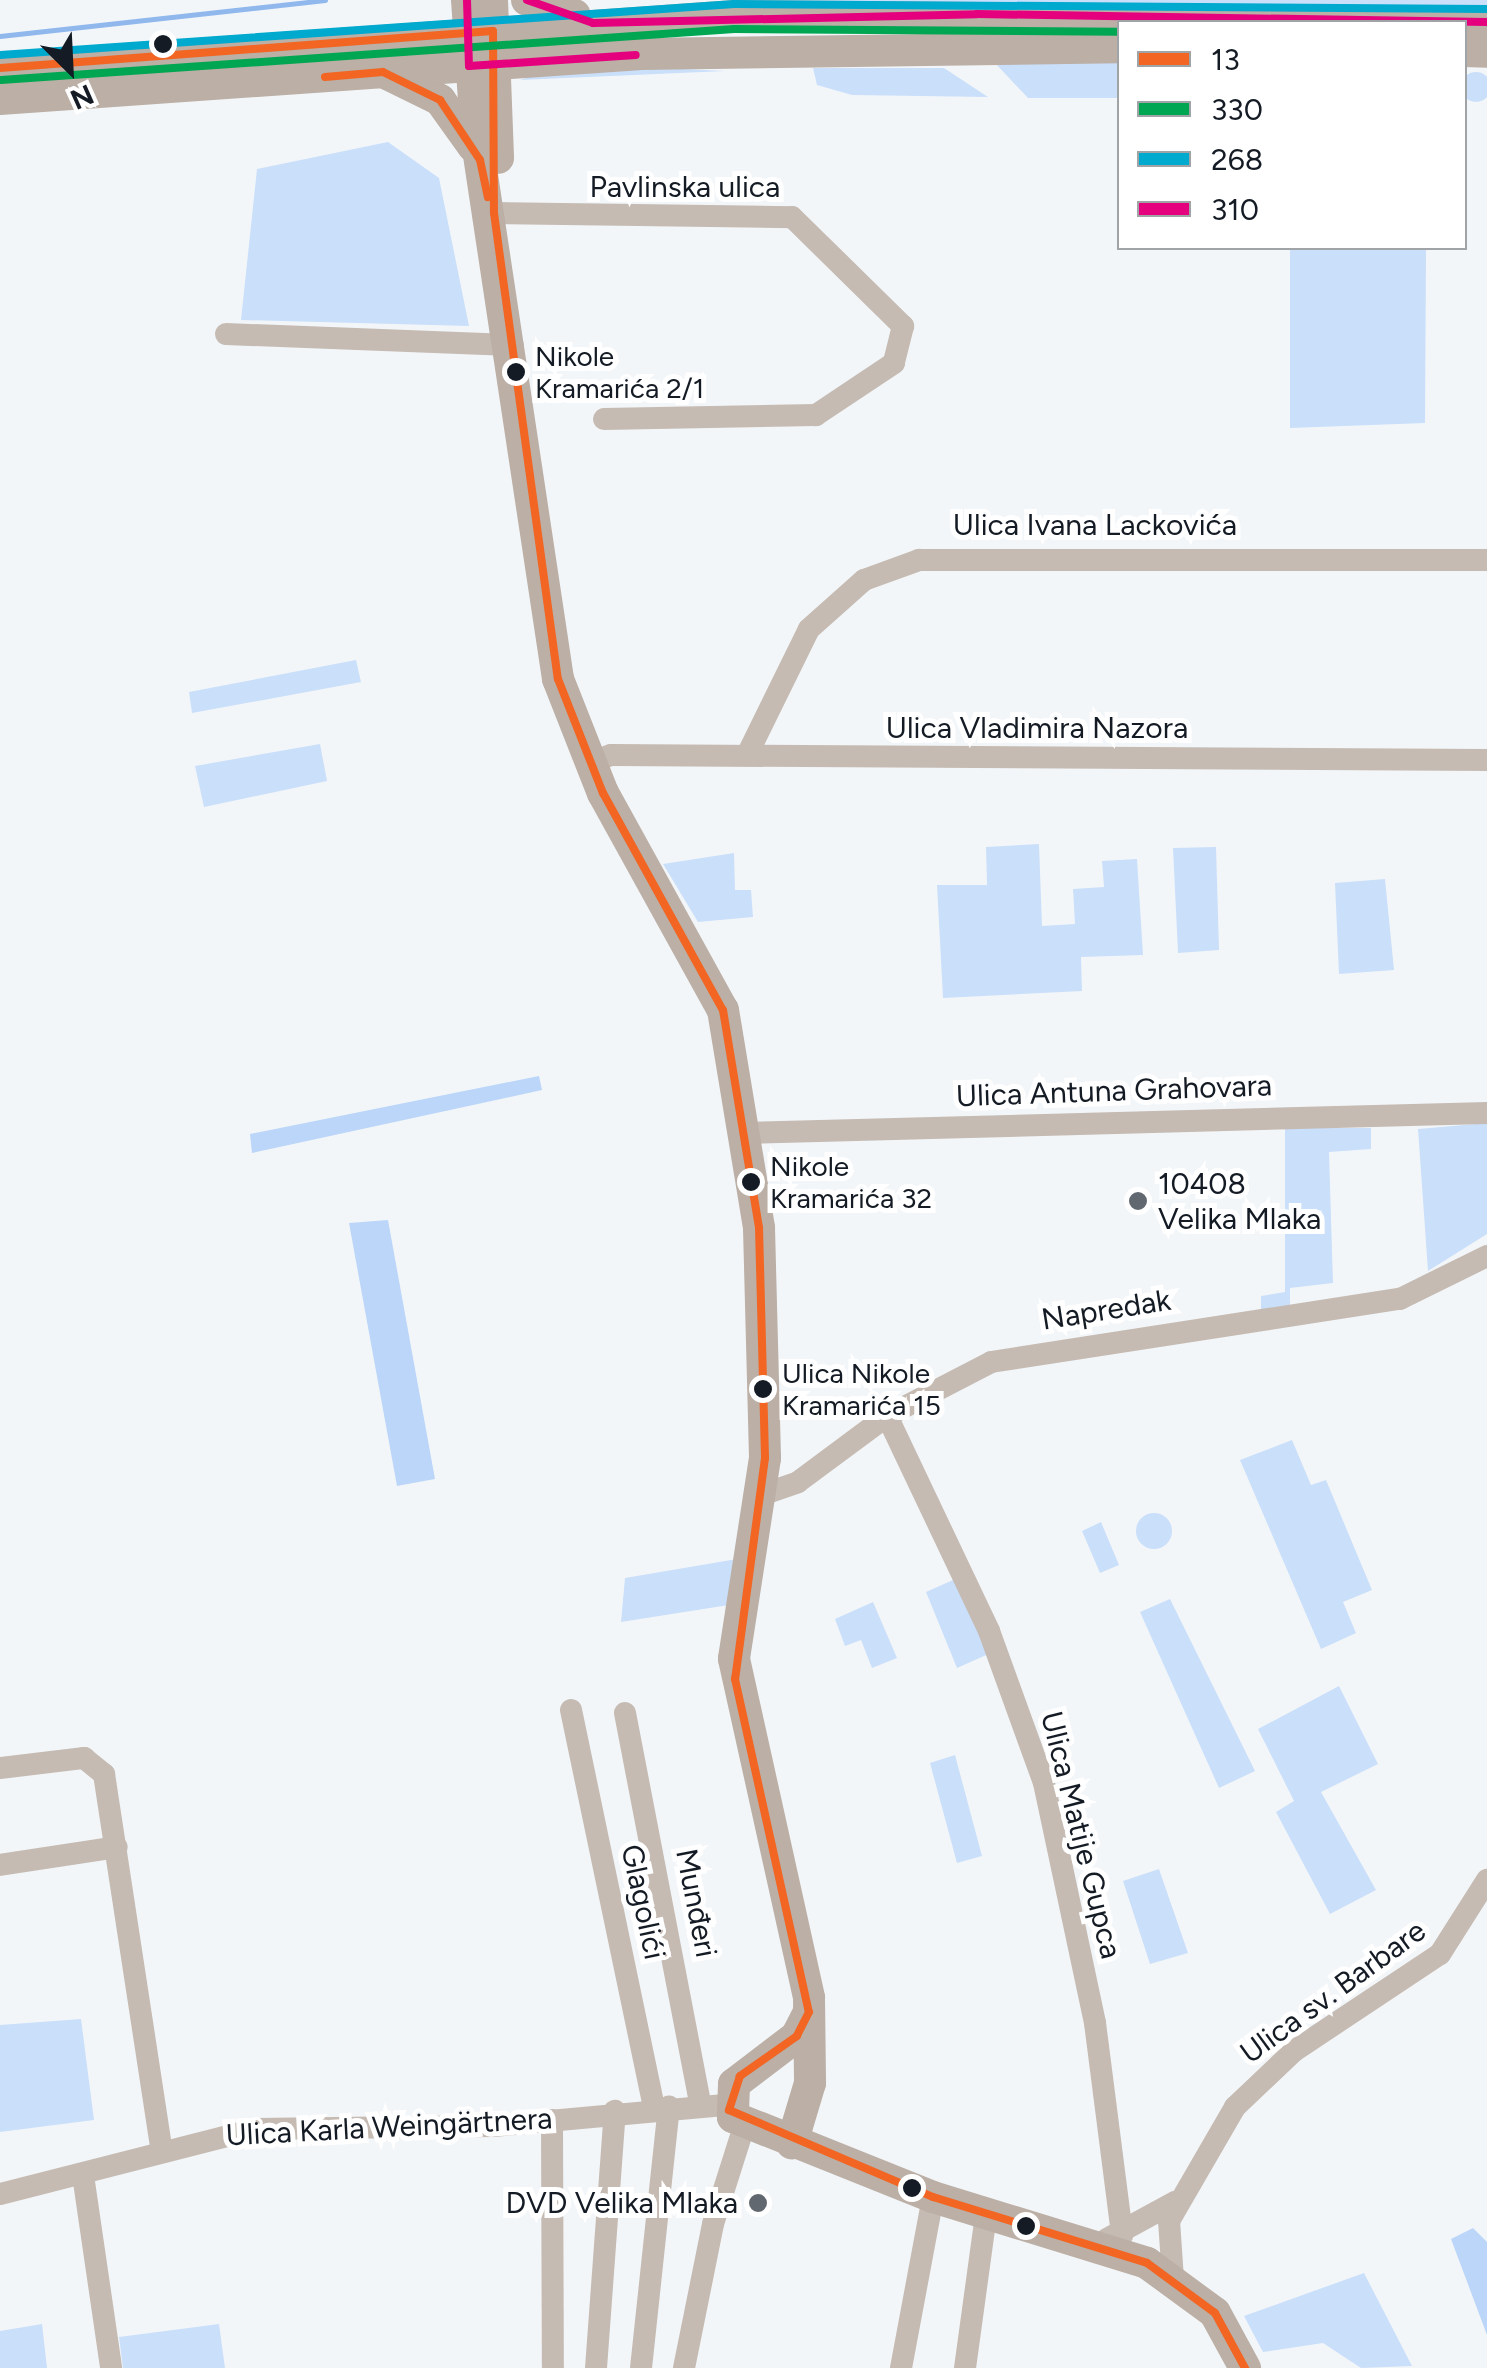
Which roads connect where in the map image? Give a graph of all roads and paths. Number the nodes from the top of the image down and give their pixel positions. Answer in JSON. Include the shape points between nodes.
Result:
{"nodes":[{"id":1,"x":526,"y":0,"type":"edge"},
{"id":2,"x":480,"y":16,"type":"edge"},
{"id":3,"x":1360,"y":20,"type":"edge"},
{"id":4,"x":593,"y":23,"type":"junction"},
{"id":5,"x":1117,"y":47,"type":"edge"},
{"id":6,"x":482,"y":65,"type":"junction"},
{"id":7,"x":0,"y":68,"type":"edge"},
{"id":8,"x":383,"y":72,"type":"junction"},
{"id":9,"x":0,"y":99,"type":"edge"},
{"id":10,"x":480,"y":160,"type":"junction"},
{"id":11,"x":494,"y":213,"type":"junction"},
{"id":12,"x":226,"y":334,"type":"dead end"},
{"id":13,"x":513,"y":346,"type":"junction"},
{"id":14,"x":604,"y":419,"type":"dead end"},
{"id":15,"x":1487,"y":560,"type":"edge"},
{"id":16,"x":747,"y":755,"type":"junction"},
{"id":17,"x":1487,"y":760,"type":"edge"},
{"id":18,"x":589,"y":763,"type":"junction"},
{"id":19,"x":1487,"y":1113,"type":"edge"},
{"id":20,"x":744,"y":1132,"type":"junction"},
{"id":21,"x":1487,"y":1256,"type":"edge"},
{"id":22,"x":887,"y":1416,"type":"junction"},
{"id":23,"x":762,"y":1495,"type":"junction"},
{"id":24,"x":572,"y":1710,"type":"dead end"},
{"id":25,"x":626,"y":1713,"type":"dead end"},
{"id":26,"x":0,"y":1768,"type":"edge"},
{"id":27,"x":116,"y":1847,"type":"junction"},
{"id":28,"x":0,"y":1864,"type":"edge"},
{"id":29,"x":1487,"y":1880,"type":"edge"},
{"id":30,"x":809,"y":2012,"type":"junction"},
{"id":31,"x":662,"y":2106,"type":"junction"},
{"id":32,"x":614,"y":2110,"type":"junction"},
{"id":33,"x":724,"y":2112,"type":"junction"},
{"id":34,"x":552,"y":2120,"type":"junction"},
{"id":35,"x":792,"y":2143,"type":"junction"},
{"id":36,"x":162,"y":2152,"type":"junction"},
{"id":37,"x":83,"y":2175,"type":"junction"},
{"id":38,"x":0,"y":2194,"type":"edge"},
{"id":39,"x":933,"y":2196,"type":"junction"},
{"id":40,"x":1178,"y":2200,"type":"junction"},
{"id":41,"x":986,"y":2214,"type":"junction"},
{"id":42,"x":1107,"y":2238,"type":"junction"},
{"id":43,"x":1174,"y":2279,"type":"junction"},
{"id":44,"x":111,"y":2368,"type":"edge"},
{"id":45,"x":552,"y":2368,"type":"edge"},
{"id":46,"x":596,"y":2368,"type":"edge"},
{"id":47,"x":640,"y":2368,"type":"edge"},
{"id":48,"x":684,"y":2368,"type":"edge"},
{"id":49,"x":900,"y":2368,"type":"edge"},
{"id":50,"x":965,"y":2368,"type":"edge"},
{"id":51,"x":1245,"y":2368,"type":"edge"}],
"edges":[{"from":1,"to":4,"type":"main road"},
{"from":2,"to":4,"type":"main road"},
{"from":2,"to":6,"type":"main road"},
{"from":2,"to":7,"type":"main road"},
{"from":3,"to":4,"type":"main road","via":[[977,14]]},
{"from":5,"to":6,"type":"main road"},
{"from":6,"to":8,"type":"main road"},
{"from":6,"to":10,"type":"main road"},
{"from":6,"to":11,"type":"main road"},
{"from":8,"to":9,"type":"main road"},
{"from":8,"to":10,"type":"main road","via":[[440,100]]},
{"from":10,"to":11,"type":"main road"},
{"from":11,"to":13,"type":"main road"},
{"from":11,"to":14,"type":"street","name":"Pavlinska ulica","via":[[792,217],[903,326],[894,363],[816,415]]},
{"from":12,"to":13,"type":"street"},
{"from":13,"to":18,"type":"main road","via":[[542,597]]},
{"from":15,"to":16,"type":"street","name":"Ulica Ivana Lackovića","via":[[919,560],[864,580],[808,629]]},
{"from":16,"to":17,"type":"street","name":"Ulica Vladimira Nazora"},
{"from":16,"to":18,"type":"street","name":"Ulica Vladimira Nazora"},
{"from":18,"to":20,"type":"main road","via":[[714,990]]},
{"from":19,"to":20,"type":"street","name":"Ulica Antuna Grahovara"},
{"from":20,"to":23,"type":"main road","via":[[765,1300]]},
{"from":21,"to":22,"type":"street","name":"Napredak","via":[[1400,1299],[1019,1354]]},
{"from":22,"to":23,"type":"street","name":"Napredak","via":[[798,1482]]},
{"from":22,"to":42,"type":"street","name":"Ulica Matije Gupca","via":[[988,1631],[1044,1784],[1088,1986]]},
{"from":23,"to":30,"type":"main road","via":[[739,1600],[735,1679]]},
{"from":24,"to":31,"type":"street","name":"Glagolići"},
{"from":25,"to":33,"type":"street","name":"Munđeri"},
{"from":26,"to":27,"type":"street","via":[[94,1760]]},
{"from":27,"to":28,"type":"street"},
{"from":27,"to":36,"type":"street"},
{"from":29,"to":40,"type":"street","name":"Ulica sv. Barbare","via":[[1440,1954],[1262,2078]]},
{"from":30,"to":33,"type":"main road","via":[[797,2036],[740,2076]]},
{"from":30,"to":35,"type":"main road","via":[[810,2084]]},
{"from":31,"to":32,"type":"street","name":"Ulica Karla Weingärtnera"},
{"from":31,"to":33,"type":"street","name":"Ulica Karla Weingärtnera"},
{"from":31,"to":47,"type":"street","name":"Glagolići"},
{"from":32,"to":34,"type":"street","name":"Ulica Karla Weingärtnera"},
{"from":32,"to":46,"type":"street"},
{"from":33,"to":35,"type":"main road"},
{"from":33,"to":48,"type":"street","via":[[713,2224]]},
{"from":34,"to":36,"type":"street","name":"Ulica Karla Weingärtnera","via":[[255,2130]]},
{"from":34,"to":45,"type":"street"},
{"from":35,"to":39,"type":"main road"},
{"from":36,"to":37,"type":"street","name":"Ulica Karla Weingärtnera"},
{"from":37,"to":38,"type":"street","name":"Ulica Karla Weingärtnera"},
{"from":37,"to":44,"type":"street"},
{"from":39,"to":41,"type":"main road"},
{"from":39,"to":49,"type":"street"},
{"from":40,"to":42,"type":"street","name":"Ulica sv. Barbare"},
{"from":40,"to":43,"type":"street","name":"Ulica sv. Barbare","via":[[1167,2236]]},
{"from":41,"to":42,"type":"main road"},
{"from":41,"to":50,"type":"street"},
{"from":42,"to":43,"type":"main road"},
{"from":43,"to":51,"type":"main road","via":[[1215,2313]]}]}
